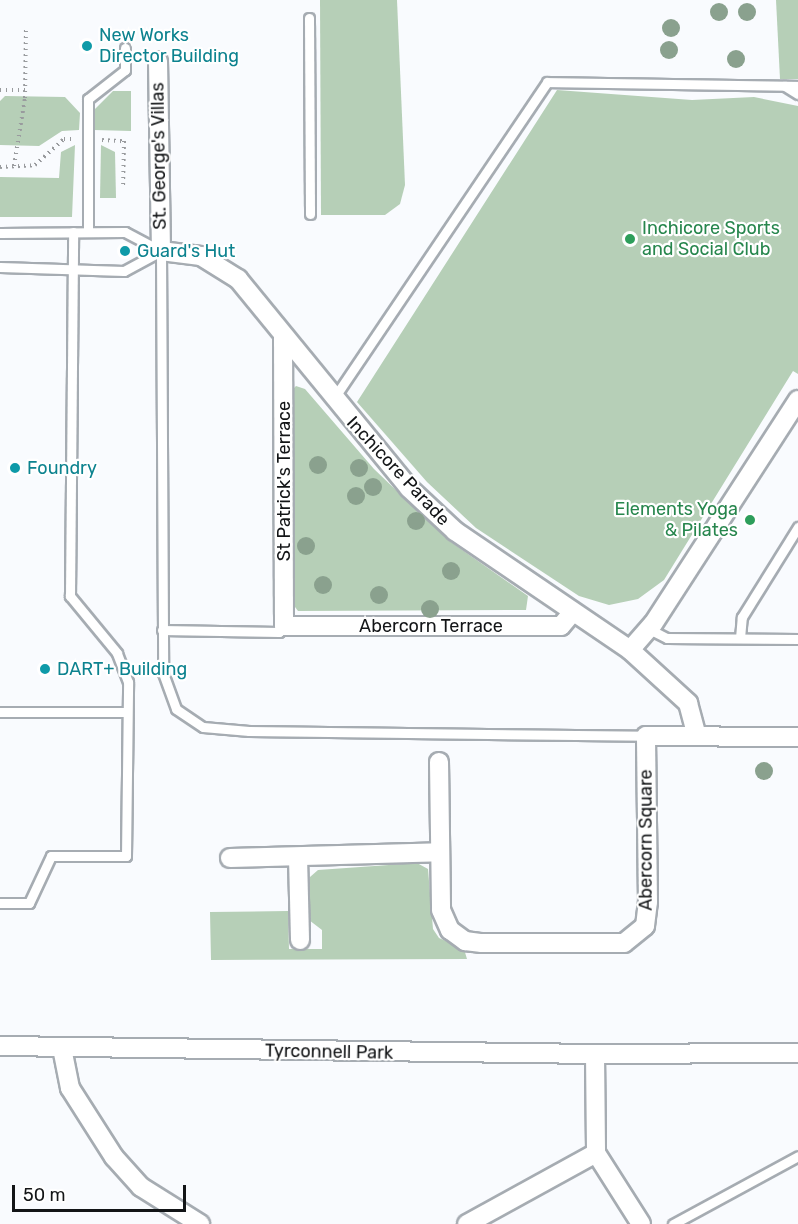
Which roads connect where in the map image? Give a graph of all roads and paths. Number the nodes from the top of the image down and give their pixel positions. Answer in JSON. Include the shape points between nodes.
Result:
{"nodes":[{"id":1,"x":309,"y":18,"type":"dead end"},
{"id":2,"x":26,"y":27,"type":"dead end"},
{"id":3,"x":125,"y":48,"type":"dead end"},
{"id":4,"x":158,"y":61,"type":"dead end"},
{"id":5,"x":785,"y":86,"type":"junction"},
{"id":6,"x":798,"y":86,"type":"edge"},
{"id":7,"x":0,"y":90,"type":"edge"},
{"id":8,"x":25,"y":90,"type":"junction"},
{"id":9,"x":798,"y":94,"type":"edge"},
{"id":10,"x":14,"y":166,"type":"dead end"},
{"id":11,"x":310,"y":214,"type":"dead end"},
{"id":12,"x":73,"y":232,"type":"junction"},
{"id":13,"x":88,"y":232,"type":"junction"},
{"id":14,"x":3,"y":234,"type":"edge"},
{"id":15,"x":161,"y":251,"type":"junction"},
{"id":16,"x":0,"y":259,"type":"edge"},
{"id":17,"x":0,"y":267,"type":"edge"},
{"id":18,"x":15,"y":268,"type":"junction"},
{"id":19,"x":73,"y":268,"type":"junction"},
{"id":20,"x":283,"y":336,"type":"junction"},
{"id":21,"x":333,"y":400,"type":"junction"},
{"id":22,"x":798,"y":400,"type":"edge"},
{"id":23,"x":798,"y":527,"type":"edge"},
{"id":24,"x":572,"y":613,"type":"junction"},
{"id":25,"x":284,"y":626,"type":"junction"},
{"id":26,"x":649,"y":629,"type":"junction"},
{"id":27,"x":162,"y":630,"type":"junction"},
{"id":28,"x":740,"y":638,"type":"junction"},
{"id":29,"x":798,"y":639,"type":"edge"},
{"id":30,"x":630,"y":650,"type":"junction"},
{"id":31,"x":0,"y":712,"type":"edge"},
{"id":32,"x":127,"y":712,"type":"junction"},
{"id":33,"x":646,"y":736,"type":"junction"},
{"id":34,"x":697,"y":736,"type":"junction"},
{"id":35,"x":798,"y":737,"type":"edge"},
{"id":36,"x":439,"y":762,"type":"dead end"},
{"id":37,"x":440,"y":852,"type":"junction"},
{"id":38,"x":298,"y":857,"type":"junction"},
{"id":39,"x":230,"y":858,"type":"dead end"},
{"id":40,"x":0,"y":903,"type":"edge"},
{"id":41,"x":300,"y":939,"type":"dead end"},
{"id":42,"x":0,"y":1046,"type":"edge"},
{"id":43,"x":62,"y":1048,"type":"junction"},
{"id":44,"x":798,"y":1053,"type":"edge"},
{"id":45,"x":596,"y":1054,"type":"junction"},
{"id":46,"x":596,"y":1153,"type":"junction"},
{"id":47,"x":798,"y":1156,"type":"edge"},
{"id":48,"x":200,"y":1224,"type":"edge"},
{"id":49,"x":467,"y":1224,"type":"edge"},
{"id":50,"x":641,"y":1224,"type":"edge"},
{"id":51,"x":674,"y":1224,"type":"edge"}],
"edges":[{"from":1,"to":11,"type":"lane"},
{"from":2,"to":8,"type":"path"},
{"from":3,"to":13,"type":"lane","via":[[125,70],[88,99]]},
{"from":4,"to":15,"type":"street","name":"St. George's Villas"},
{"from":5,"to":6,"type":"lane"},
{"from":5,"to":9,"type":"lane"},
{"from":5,"to":21,"type":"lane","via":[[547,82]]},
{"from":7,"to":8,"type":"path"},
{"from":8,"to":10,"type":"path"},
{"from":12,"to":13,"type":"lane"},
{"from":12,"to":14,"type":"lane"},
{"from":12,"to":19,"type":"lane"},
{"from":13,"to":15,"type":"lane","via":[[126,232]]},
{"from":15,"to":19,"type":"lane","via":[[124,271]]},
{"from":15,"to":20,"type":"street","name":"Inchicore Parade","via":[[201,256],[238,279]]},
{"from":15,"to":27,"type":"lane"},
{"from":16,"to":18,"type":"lane"},
{"from":17,"to":18,"type":"lane"},
{"from":18,"to":19,"type":"lane"},
{"from":19,"to":32,"type":"lane","via":[[70,596],[117,653],[128,682]]},
{"from":20,"to":21,"type":"street","name":"Inchicore Parade"},
{"from":20,"to":25,"type":"street","name":"St Patrick's Terrace"},
{"from":21,"to":24,"type":"street","name":"Inchicore Parade","via":[[386,463],[455,531]]},
{"from":22,"to":26,"type":"street"},
{"from":23,"to":28,"type":"lane","via":[[742,617]]},
{"from":24,"to":25,"type":"street","name":"Abercorn Terrace","via":[[561,626]]},
{"from":24,"to":30,"type":"street","name":"Inchicore Parade"},
{"from":25,"to":27,"type":"lane","via":[[279,632]]},
{"from":26,"to":28,"type":"lane","via":[[667,638]]},
{"from":26,"to":30,"type":"street"},
{"from":27,"to":33,"type":"lane","via":[[163,673],[176,709],[203,727]]},
{"from":28,"to":29,"type":"lane"},
{"from":30,"to":34,"type":"street","name":"Inchicore Parade","via":[[688,703]]},
{"from":31,"to":32,"type":"lane"},
{"from":32,"to":40,"type":"lane","via":[[126,856],[51,856],[29,903]]},
{"from":33,"to":34,"type":"street"},
{"from":33,"to":37,"type":"street","name":"Abercorn Square","via":[[648,902],[645,926],[636,938],[624,943],[465,941],[450,930],[441,910]]},
{"from":34,"to":35,"type":"street"},
{"from":36,"to":37,"type":"street","name":"Abercorn Square"},
{"from":37,"to":38,"type":"street"},
{"from":38,"to":39,"type":"street"},
{"from":38,"to":41,"type":"street"},
{"from":42,"to":43,"type":"street","name":"Tyrconnell Park"},
{"from":43,"to":45,"type":"street","name":"Tyrconnell Park"},
{"from":43,"to":48,"type":"street","via":[[70,1088],[114,1157],[141,1187]]},
{"from":44,"to":45,"type":"street","name":"Tyrconnell Park"},
{"from":45,"to":46,"type":"street"},
{"from":46,"to":49,"type":"street"},
{"from":46,"to":50,"type":"street"},
{"from":47,"to":51,"type":"lane"}]}
